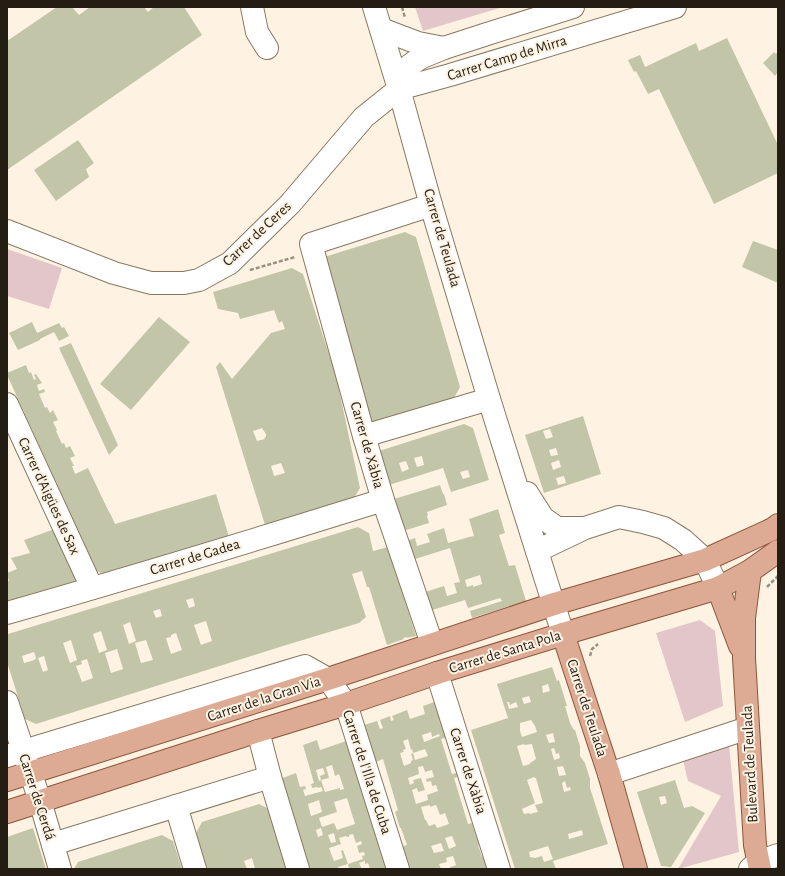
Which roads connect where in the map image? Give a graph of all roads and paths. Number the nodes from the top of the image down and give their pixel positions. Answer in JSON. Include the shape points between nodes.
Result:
{"nodes":[{"id":1,"x":252,"y":7,"type":"edge"},
{"id":2,"x":374,"y":7,"type":"edge"},
{"id":3,"x":572,"y":7,"type":"edge"},
{"id":4,"x":675,"y":7,"type":"edge"},
{"id":5,"x":381,"y":29,"type":"junction"},
{"id":6,"x":267,"y":48,"type":"dead end"},
{"id":7,"x":444,"y":48,"type":"junction"},
{"id":8,"x":399,"y":89,"type":"junction"},
{"id":9,"x":432,"y":205,"type":"junction"},
{"id":10,"x":7,"y":231,"type":"edge"},
{"id":11,"x":292,"y":258,"type":"dead end"},
{"id":12,"x":230,"y":263,"type":"junction"},
{"id":13,"x":489,"y":399,"type":"junction"},
{"id":14,"x":7,"y":404,"type":"edge"},
{"id":15,"x":364,"y":436,"type":"junction"},
{"id":16,"x":512,"y":469,"type":"junction"},
{"id":17,"x":383,"y":500,"type":"junction"},
{"id":18,"x":778,"y":525,"type":"edge"},
{"id":19,"x":585,"y":528,"type":"junction"},
{"id":20,"x":537,"y":551,"type":"junction"},
{"id":21,"x":778,"y":551,"type":"edge"},
{"id":22,"x":705,"y":560,"type":"junction"},
{"id":23,"x":750,"y":571,"type":"junction"},
{"id":24,"x":778,"y":576,"type":"edge"},
{"id":25,"x":92,"y":588,"type":"junction"},
{"id":26,"x":718,"y":588,"type":"junction"},
{"id":27,"x":766,"y":588,"type":"dead end"},
{"id":28,"x":554,"y":604,"type":"junction"},
{"id":29,"x":7,"y":613,"type":"edge"},
{"id":30,"x":563,"y":634,"type":"junction"},
{"id":31,"x":599,"y":643,"type":"dead end"},
{"id":32,"x":432,"y":644,"type":"junction"},
{"id":33,"x":744,"y":658,"type":"junction"},
{"id":34,"x":588,"y":663,"type":"dead end"},
{"id":35,"x":437,"y":673,"type":"junction"},
{"id":36,"x":328,"y":679,"type":"junction"},
{"id":37,"x":7,"y":702,"type":"edge"},
{"id":38,"x":346,"y":704,"type":"junction"},
{"id":39,"x":748,"y":728,"type":"junction"},
{"id":40,"x":258,"y":731,"type":"junction"},
{"id":41,"x":15,"y":753,"type":"edge"},
{"id":42,"x":30,"y":773,"type":"junction"},
{"id":43,"x":609,"y":774,"type":"junction"},
{"id":44,"x":270,"y":777,"type":"junction"},
{"id":45,"x":7,"y":780,"type":"edge"},
{"id":46,"x":40,"y":801,"type":"junction"},
{"id":47,"x":176,"y":806,"type":"junction"},
{"id":48,"x":7,"y":812,"type":"edge"},
{"id":49,"x":53,"y":844,"type":"junction"},
{"id":50,"x":762,"y":864,"type":"edge"},
{"id":51,"x":60,"y":869,"type":"edge"},
{"id":52,"x":195,"y":869,"type":"edge"},
{"id":53,"x":298,"y":869,"type":"edge"},
{"id":54,"x":398,"y":869,"type":"edge"},
{"id":55,"x":499,"y":869,"type":"edge"},
{"id":56,"x":636,"y":869,"type":"edge"}],
"edges":[{"from":1,"to":6,"type":"street","via":[[257,32]]},
{"from":2,"to":5,"type":"street","name":"Carrer de Teulada"},
{"from":3,"to":7,"type":"street","name":"Carrer Camp de Mirra"},
{"from":4,"to":8,"type":"street","name":"Carrer Camp de Mirra"},
{"from":5,"to":7,"type":"street","name":"Carrer Camp de Mirra","via":[[418,43]]},
{"from":5,"to":8,"type":"street","name":"Carrer de Teulada"},
{"from":7,"to":8,"type":"street","name":"Carrer Camp de Mirra","via":[[420,58],[409,66]]},
{"from":8,"to":9,"type":"street","name":"Carrer de Teulada"},
{"from":8,"to":12,"type":"street","name":"Carrer de Ceres","via":[[364,117],[290,204]]},
{"from":9,"to":13,"type":"street","name":"Carrer de Teulada"},
{"from":9,"to":15,"type":"street","name":"Carrer de Xàbia","via":[[311,244]]},
{"from":10,"to":12,"type":"street","name":"Carrer de Ceres","via":[[114,273],[151,283],[184,283],[199,280]]},
{"from":11,"to":12,"type":"path","via":[[245,272]]},
{"from":13,"to":15,"type":"street"},
{"from":13,"to":16,"type":"street","name":"Carrer de Teulada"},
{"from":14,"to":25,"type":"street","name":"Carrer d'Aigües de Sax"},
{"from":15,"to":17,"type":"street","name":"Carrer de Xàbia"},
{"from":16,"to":19,"type":"street","name":"Carrer de Teulada","via":[[543,518],[557,528]]},
{"from":16,"to":20,"type":"street","name":"Carrer de Teulada"},
{"from":17,"to":25,"type":"street","name":"Carrer de Gadea"},
{"from":17,"to":32,"type":"street","name":"Carrer de Xàbia"},
{"from":18,"to":22,"type":"main road","name":"Carrer de Santa Pola","via":[[773,530]]},
{"from":19,"to":20,"type":"street","name":"Carrer de Teulada"},
{"from":19,"to":22,"type":"street","name":"Carrer de Teulada","via":[[619,518],[643,522],[671,532],[684,540]]},
{"from":20,"to":28,"type":"street","name":"Carrer de Teulada"},
{"from":21,"to":23,"type":"main road","name":"Carrer de Santa Pola"},
{"from":22,"to":26,"type":"street","name":"Bulevard de Teulada"},
{"from":22,"to":28,"type":"main road","name":"Carrer de Santa Pola"},
{"from":23,"to":26,"type":"main road","name":"Carrer de Santa Pola"},
{"from":23,"to":33,"type":"main road","name":"Bulevard de Teulada","via":[[744,618]]},
{"from":24,"to":27,"type":"path"},
{"from":25,"to":29,"type":"street","name":"Carrer de Gadea"},
{"from":26,"to":30,"type":"main road","name":"Carrer de Santa Pola"},
{"from":26,"to":33,"type":"main road","name":"Bulevard de Teulada"},
{"from":28,"to":30,"type":"street","name":"Carrer de Teulada"},
{"from":28,"to":32,"type":"main road","name":"Carrer de Santa Pola"},
{"from":30,"to":35,"type":"main road","name":"Carrer de Santa Pola"},
{"from":30,"to":43,"type":"main road","name":"Carrer de Teulada"},
{"from":31,"to":34,"type":"path","via":[[592,649]]},
{"from":32,"to":36,"type":"main road","name":"Carrer de Santa Pola"},
{"from":33,"to":39,"type":"main road","name":"Bulevard de Teulada"},
{"from":35,"to":38,"type":"main road","name":"Carrer de Santa Pola"},
{"from":35,"to":55,"type":"street","name":"Carrer de Xàbia"},
{"from":36,"to":38,"type":"street","name":"Carrer de l'Illa de Cuba"},
{"from":36,"to":41,"type":"street","name":"Carrer de la Gran Via","via":[[305,666]]},
{"from":36,"to":42,"type":"main road","name":"Carrer de la Gran Via"},
{"from":37,"to":41,"type":"street","name":"Carrer de Cerdá"},
{"from":38,"to":40,"type":"main road","name":"Carrer de Santa Pola"},
{"from":38,"to":54,"type":"street","name":"Carrer de l'Illa de Cuba"},
{"from":39,"to":43,"type":"street","name":"Carrer de Teulada"},
{"from":39,"to":50,"type":"main road","name":"Bulevard de Teulada","via":[[755,845]]},
{"from":40,"to":44,"type":"street"},
{"from":40,"to":46,"type":"main road","name":"Carrer de la Gran Via"},
{"from":41,"to":42,"type":"street","name":"Carrer de Cerdá"},
{"from":42,"to":45,"type":"main road","name":"Carrer de la Gran Via"},
{"from":42,"to":46,"type":"street","name":"Carrer de Cerdá"},
{"from":43,"to":56,"type":"main road","name":"Carrer de Teulada"},
{"from":44,"to":47,"type":"street"},
{"from":44,"to":53,"type":"street"},
{"from":46,"to":48,"type":"main road","name":"Carrer de la Gran Via"},
{"from":46,"to":49,"type":"street","name":"Carrer de Cerdá"},
{"from":47,"to":49,"type":"street"},
{"from":47,"to":52,"type":"street"},
{"from":49,"to":51,"type":"street","name":"Carrer de Cerdá"}]}
